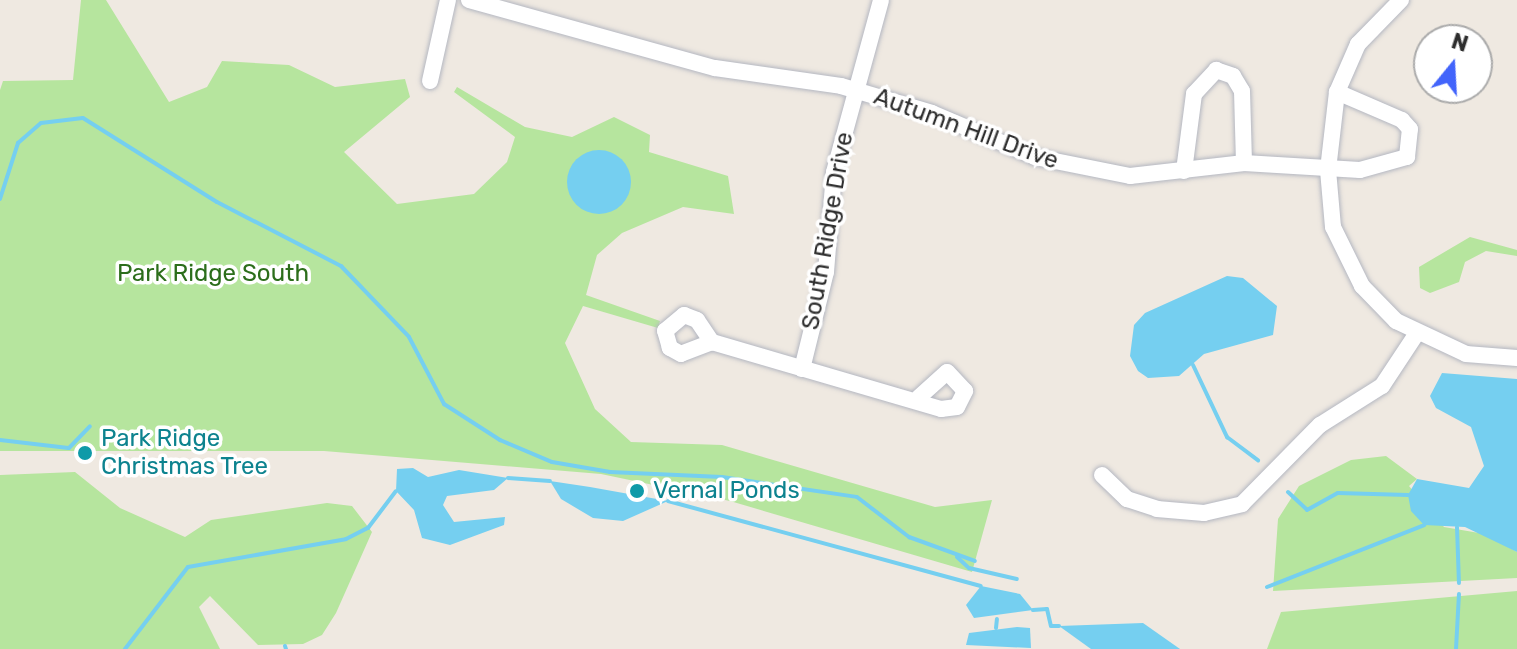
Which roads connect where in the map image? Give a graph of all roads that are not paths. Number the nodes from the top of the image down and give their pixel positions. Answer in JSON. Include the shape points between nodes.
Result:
{"nodes":[{"id":1,"x":448,"y":0,"type":"edge"},
{"id":2,"x":469,"y":0,"type":"edge"},
{"id":3,"x":881,"y":0,"type":"edge"},
{"id":4,"x":1401,"y":0,"type":"edge"},
{"id":5,"x":430,"y":81,"type":"dead end"},
{"id":6,"x":856,"y":90,"type":"junction"},
{"id":7,"x":1337,"y":92,"type":"junction"},
{"id":8,"x":1244,"y":163,"type":"junction"},
{"id":9,"x":1328,"y":170,"type":"junction"},
{"id":10,"x":1184,"y":171,"type":"junction"},
{"id":11,"x":1417,"y":333,"type":"junction"},
{"id":12,"x":712,"y":342,"type":"dead end"},
{"id":13,"x":1517,"y":358,"type":"edge"},
{"id":14,"x":802,"y":369,"type":"junction"},
{"id":15,"x":919,"y":397,"type":"dead end"},
{"id":16,"x":1102,"y":475,"type":"dead end"}],
"edges":[{"from":1,"to":5,"type":"street"},
{"from":2,"to":6,"type":"street","name":"Autumn Hill Drive","via":[[715,68]]},
{"from":3,"to":6,"type":"street","name":"South Ridge Drive"},
{"from":4,"to":7,"type":"street","via":[[1358,44]]},
{"from":6,"to":10,"type":"street","name":"Autumn Hill Drive","via":[[1070,166],[1130,176]]},
{"from":6,"to":14,"type":"street","name":"South Ridge Drive","via":[[834,172],[826,272]]},
{"from":7,"to":9,"type":"street"},
{"from":7,"to":9,"type":"street","name":"Autumn Hill Drive","via":[[1402,120],[1412,146],[1407,157],[1386,166]]},
{"from":8,"to":9,"type":"street","name":"Autumn Hill Drive"},
{"from":8,"to":10,"type":"street","name":"Autumn Hill Drive"},
{"from":8,"to":10,"type":"street","via":[[1242,91],[1233,76],[1216,70],[1194,94]]},
{"from":9,"to":11,"type":"street","via":[[1333,227],[1347,264],[1396,321]]},
{"from":11,"to":13,"type":"street","via":[[1466,354]]},
{"from":11,"to":16,"type":"street","via":[[1382,386],[1320,425],[1242,504],[1204,513],[1157,509],[1127,499]]},
{"from":12,"to":14,"type":"street"},
{"from":14,"to":15,"type":"street"}]}
